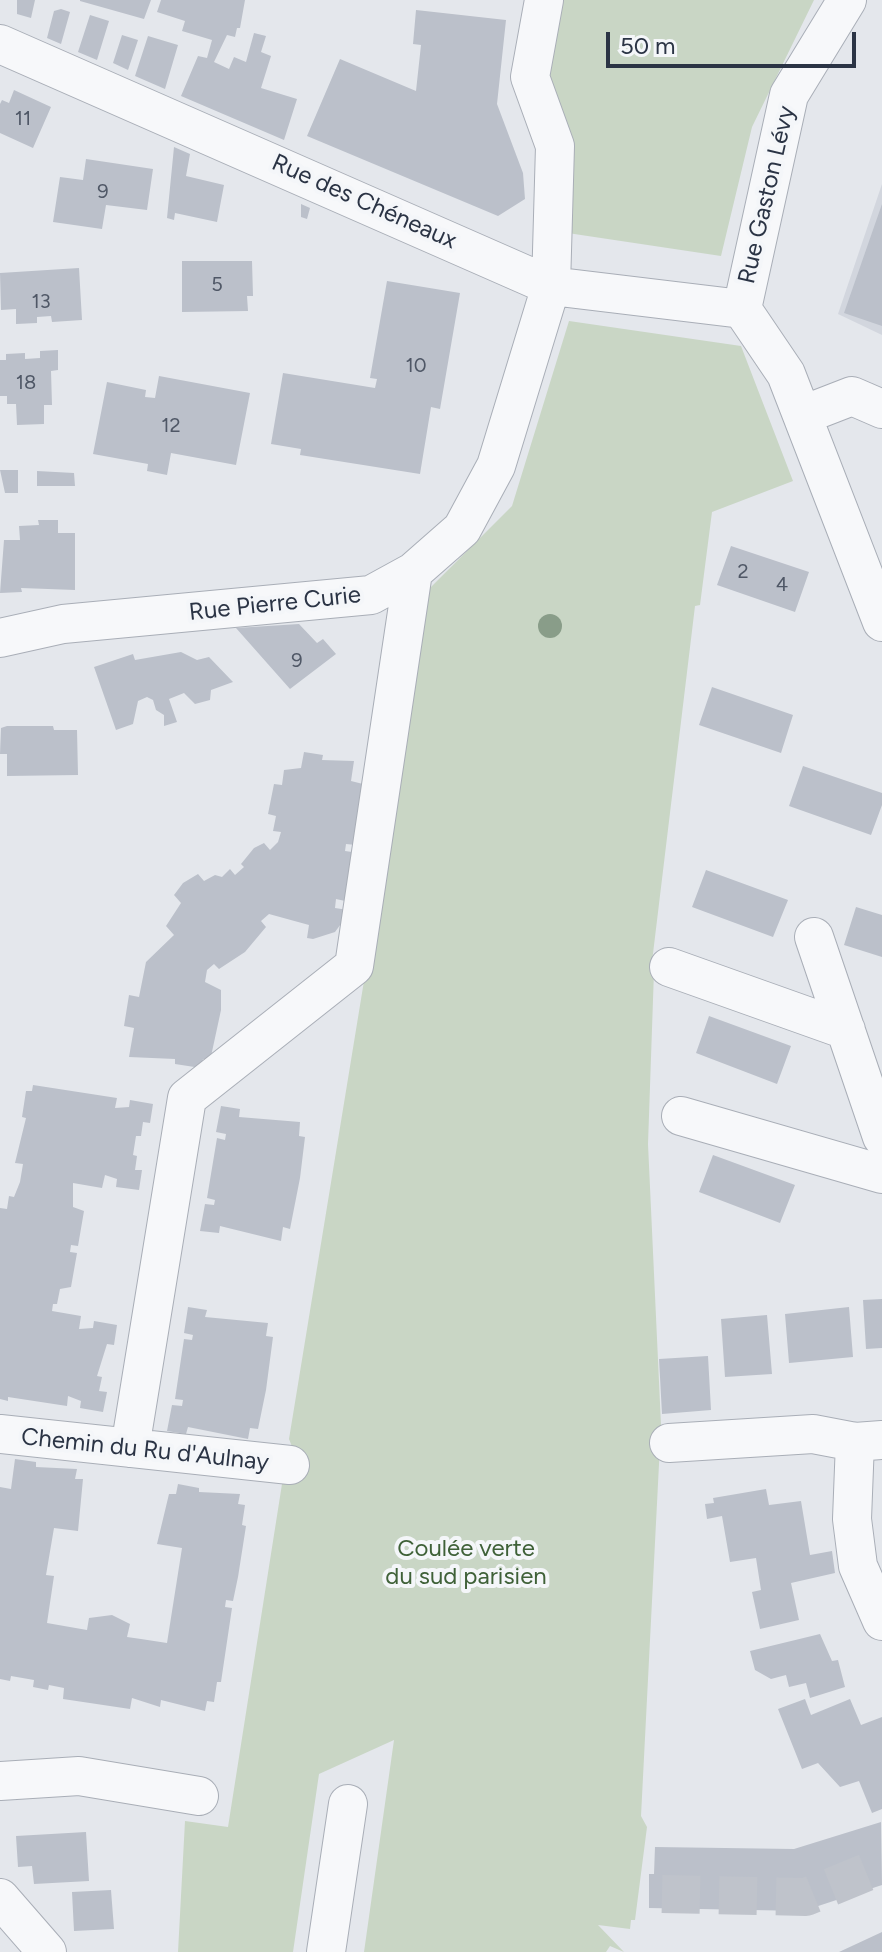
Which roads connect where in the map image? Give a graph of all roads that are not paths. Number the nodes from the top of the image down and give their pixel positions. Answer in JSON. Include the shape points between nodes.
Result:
{"nodes":[{"id":1,"x":544,"y":0,"type":"edge"},
{"id":2,"x":847,"y":0,"type":"edge"},
{"id":3,"x":0,"y":44,"type":"edge"},
{"id":4,"x":551,"y":286,"type":"junction"},
{"id":5,"x":742,"y":309,"type":"junction"},
{"id":6,"x":882,"y":409,"type":"edge"},
{"id":7,"x":803,"y":415,"type":"junction"},
{"id":8,"x":413,"y":572,"type":"junction"},
{"id":9,"x":882,"y":622,"type":"edge"},
{"id":10,"x":0,"y":638,"type":"edge"},
{"id":11,"x":814,"y":937,"type":"dead end"},
{"id":12,"x":669,"y":967,"type":"dead end"},
{"id":13,"x":846,"y":1030,"type":"junction"},
{"id":14,"x":681,"y":1116,"type":"dead end"},
{"id":15,"x":882,"y":1137,"type":"edge"},
{"id":16,"x":882,"y":1174,"type":"edge"},
{"id":17,"x":0,"y":1434,"type":"edge"},
{"id":18,"x":868,"y":1441,"type":"edge"},
{"id":19,"x":669,"y":1443,"type":"dead end"},
{"id":20,"x":130,"y":1448,"type":"junction"},
{"id":21,"x":290,"y":1465,"type":"dead end"},
{"id":22,"x":882,"y":1621,"type":"edge"},
{"id":23,"x":0,"y":1781,"type":"edge"},
{"id":24,"x":199,"y":1796,"type":"dead end"},
{"id":25,"x":348,"y":1804,"type":"dead end"},
{"id":26,"x":0,"y":1898,"type":"edge"},
{"id":27,"x":47,"y":1952,"type":"edge"},
{"id":28,"x":326,"y":1952,"type":"edge"}],
"edges":[{"from":1,"to":4,"type":"street","name":"Rue Pierre Curie","via":[[530,77],[555,146]]},
{"from":2,"to":5,"type":"street","name":"Rue Gaston Lévy","via":[[789,95]]},
{"from":3,"to":4,"type":"street","name":"Rue des Chéneaux"},
{"from":4,"to":5,"type":"street","name":"Rue des Chéneaux"},
{"from":4,"to":8,"type":"street","name":"Rue Pierre Curie","via":[[496,466],[462,529]]},
{"from":5,"to":7,"type":"street","via":[[786,374]]},
{"from":6,"to":7,"type":"street","via":[[852,396]]},
{"from":7,"to":9,"type":"street"},
{"from":8,"to":10,"type":"street","name":"Rue Pierre Curie","via":[[371,595],[63,624]]},
{"from":8,"to":20,"type":"street","via":[[354,966],[187,1098]]},
{"from":11,"to":13,"type":"street"},
{"from":12,"to":13,"type":"street"},
{"from":13,"to":15,"type":"street"},
{"from":14,"to":16,"type":"street"},
{"from":17,"to":20,"type":"street","name":"Chemin du Ru d'Aulnay"},
{"from":18,"to":19,"type":"street","via":[[813,1434]]},
{"from":18,"to":22,"type":"street","via":[[852,1519],[858,1566]]},
{"from":20,"to":21,"type":"street","name":"Chemin du Ru d'Aulnay"},
{"from":23,"to":24,"type":"street","via":[[79,1776]]},
{"from":25,"to":28,"type":"street"},
{"from":26,"to":27,"type":"street"}]}
